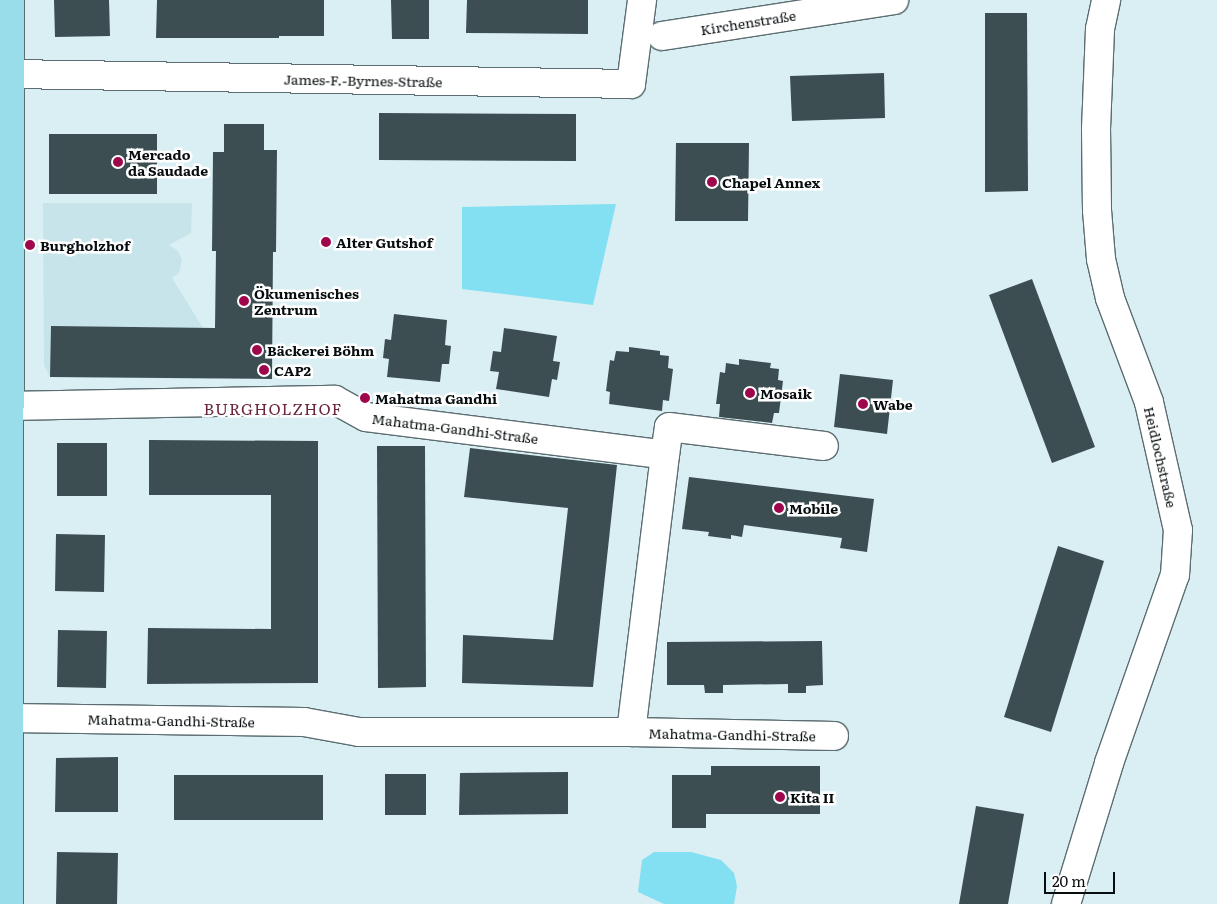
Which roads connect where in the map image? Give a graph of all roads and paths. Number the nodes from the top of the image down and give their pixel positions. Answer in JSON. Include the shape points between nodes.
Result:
{"nodes":[{"id":1,"x":10,"y":0,"type":"edge"},
{"id":2,"x":642,"y":0,"type":"edge"},
{"id":3,"x":894,"y":0,"type":"edge"},
{"id":4,"x":1106,"y":0,"type":"edge"},
{"id":5,"x":662,"y":36,"type":"dead end"},
{"id":6,"x":10,"y":74,"type":"junction"},
{"id":7,"x":8,"y":406,"type":"junction"},
{"id":8,"x":824,"y":446,"type":"dead end"},
{"id":9,"x":665,"y":455,"type":"junction"},
{"id":10,"x":9,"y":718,"type":"junction"},
{"id":11,"x":631,"y":732,"type":"junction"},
{"id":12,"x":834,"y":736,"type":"dead end"},
{"id":13,"x":9,"y":904,"type":"edge"},
{"id":14,"x":1066,"y":904,"type":"edge"}],
"edges":[{"from":1,"to":6,"type":"main road"},
{"from":2,"to":6,"type":"street","name":"James-F.-Byrnes-Straße","via":[[631,84]]},
{"from":3,"to":5,"type":"street","name":"Kirchenstraße"},
{"from":4,"to":14,"type":"street","name":"Heidlochstraße","via":[[1100,29],[1096,129],[1101,259],[1110,298],[1149,402],[1178,530],[1175,575],[1112,754]]},
{"from":6,"to":7,"type":"main road"},
{"from":7,"to":9,"type":"street","name":"Mahatma-Gandhi-Straße","via":[[335,400],[366,417]]},
{"from":7,"to":10,"type":"main road"},
{"from":8,"to":9,"type":"street","name":"Mahatma-Gandhi-Straße","via":[[669,427]]},
{"from":9,"to":11,"type":"street","name":"Mahatma-Gandhi-Straße"},
{"from":10,"to":11,"type":"street","name":"Mahatma-Gandhi-Straße","via":[[304,722],[359,732]]},
{"from":10,"to":13,"type":"main road"},
{"from":11,"to":12,"type":"street","name":"Mahatma-Gandhi-Straße"}]}
